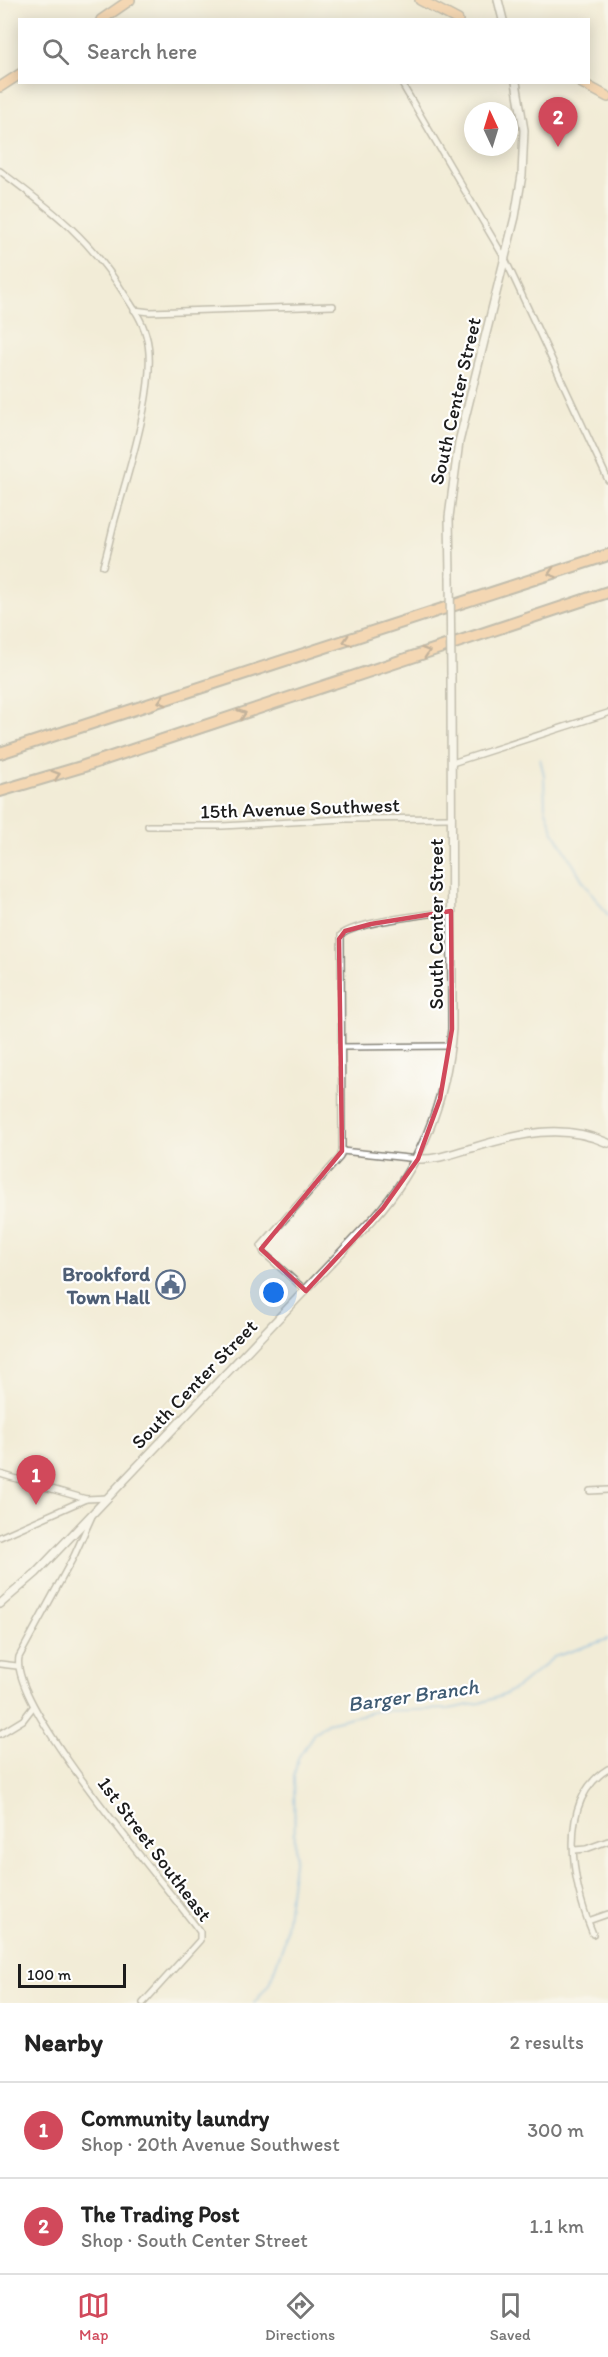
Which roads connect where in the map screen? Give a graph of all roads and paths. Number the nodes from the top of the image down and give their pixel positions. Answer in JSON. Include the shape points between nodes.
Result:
{"nodes":[{"id":1,"x":130,"y":0,"type":"edge"},
{"id":2,"x":420,"y":0,"type":"edge"},
{"id":3,"x":498,"y":0,"type":"edge"},
{"id":4,"x":104,"y":18,"type":"edge"},
{"id":5,"x":454,"y":18,"type":"edge"},
{"id":6,"x":502,"y":18,"type":"edge"},
{"id":7,"x":18,"y":75,"type":"edge"},
{"id":8,"x":402,"y":84,"type":"edge"},
{"id":9,"x":516,"y":84,"type":"edge"},
{"id":10,"x":584,"y":84,"type":"edge"},
{"id":11,"x":0,"y":87,"type":"edge"},
{"id":12,"x":608,"y":97,"type":"edge"},
{"id":13,"x":0,"y":171,"type":"edge"},
{"id":14,"x":505,"y":259,"type":"junction"},
{"id":15,"x":333,"y":306,"type":"dead end"},
{"id":16,"x":134,"y":310,"type":"junction"},
{"id":17,"x":608,"y":480,"type":"edge"},
{"id":18,"x":608,"y":555,"type":"edge"},
{"id":19,"x":103,"y":566,"type":"dead end"},
{"id":20,"x":608,"y":592,"type":"edge"},
{"id":21,"x":608,"y":713,"type":"edge"},
{"id":22,"x":0,"y":753,"type":"edge"},
{"id":23,"x":452,"y":763,"type":"junction"},
{"id":24,"x":25,"y":784,"type":"junction"},
{"id":25,"x":0,"y":790,"type":"edge"},
{"id":26,"x":0,"y":795,"type":"edge"},
{"id":27,"x":453,"y":818,"type":"junction"},
{"id":28,"x":148,"y":826,"type":"dead end"},
{"id":29,"x":451,"y":911,"type":"junction"},
{"id":30,"x":450,"y":1046,"type":"junction"},
{"id":31,"x":341,"y":1047,"type":"junction"},
{"id":32,"x":608,"y":1143,"type":"edge"},
{"id":33,"x":342,"y":1151,"type":"junction"},
{"id":34,"x":418,"y":1159,"type":"junction"},
{"id":35,"x":306,"y":1291,"type":"junction"},
{"id":36,"x":0,"y":1474,"type":"edge"},
{"id":37,"x":608,"y":1490,"type":"edge"},
{"id":38,"x":590,"y":1491,"type":"dead end"},
{"id":39,"x":108,"y":1498,"type":"junction"},
{"id":40,"x":86,"y":1499,"type":"junction"},
{"id":41,"x":92,"y":1515,"type":"junction"},
{"id":42,"x":0,"y":1537,"type":"edge"},
{"id":43,"x":0,"y":1604,"type":"edge"},
{"id":44,"x":0,"y":1664,"type":"edge"},
{"id":45,"x":17,"y":1666,"type":"junction"},
{"id":46,"x":33,"y":1707,"type":"junction"},
{"id":47,"x":0,"y":1734,"type":"edge"},
{"id":48,"x":608,"y":1769,"type":"edge"},
{"id":49,"x":608,"y":1841,"type":"edge"},
{"id":50,"x":575,"y":1850,"type":"junction"},
{"id":51,"x":608,"y":1914,"type":"edge"},
{"id":52,"x":588,"y":1921,"type":"junction"},
{"id":53,"x":593,"y":1934,"type":"dead end"},
{"id":54,"x":143,"y":2003,"type":"edge"}],
"edges":[{"from":1,"to":4,"type":"main road"},
{"from":2,"to":5,"type":"main road"},
{"from":3,"to":6,"type":"street"},
{"from":7,"to":11,"type":"main road"},
{"from":8,"to":14,"type":"street"},
{"from":9,"to":14,"type":"street","name":"South Center Street","via":[[525,146],[518,205]]},
{"from":10,"to":12,"type":"main road"},
{"from":13,"to":16,"type":"street","via":[[87,242]]},
{"from":14,"to":17,"type":"street"},
{"from":14,"to":23,"type":"street","name":"South Center Street","bridge":true,"via":[[459,442],[449,517]]},
{"from":15,"to":16,"type":"street"},
{"from":16,"to":19,"type":"street","via":[[147,336],[146,390],[136,447]]},
{"from":18,"to":22,"type":"highway","one_way":true},
{"from":24,"to":20,"type":"highway","one_way":true},
{"from":21,"to":23,"type":"street"},
{"from":23,"to":27,"type":"street","name":"South Center Street"},
{"from":24,"to":25,"type":"highway"},
{"from":24,"to":26,"type":"highway"},
{"from":27,"to":28,"type":"street","name":"15th Avenue Southwest"},
{"from":27,"to":29,"type":"street","name":"South Center Street"},
{"from":29,"to":30,"type":"street","name":"South Center Street"},
{"from":29,"to":31,"type":"street","via":[[345,931],[339,939]]},
{"from":30,"to":31,"type":"street"},
{"from":30,"to":34,"type":"street","name":"South Center Street","via":[[440,1099]]},
{"from":31,"to":33,"type":"street"},
{"from":32,"to":34,"type":"street","via":[[567,1131],[537,1131],[443,1157]]},
{"from":33,"to":34,"type":"street"},
{"from":33,"to":35,"type":"street","via":[[261,1246]]},
{"from":34,"to":35,"type":"street","name":"South Center Street","via":[[383,1208]]},
{"from":35,"to":39,"type":"street","name":"South Center Street"},
{"from":36,"to":40,"type":"street"},
{"from":37,"to":38,"type":"street"},
{"from":39,"to":40,"type":"street"},
{"from":39,"to":41,"type":"street","name":"South Center Street"},
{"from":40,"to":42,"type":"street"},
{"from":41,"to":43,"type":"street","name":"South Center Street"},
{"from":41,"to":45,"type":"street"},
{"from":44,"to":45,"type":"street"},
{"from":45,"to":46,"type":"street","name":"1st Street Southeast"},
{"from":46,"to":47,"type":"street","via":[[23,1720]]},
{"from":46,"to":54,"type":"street","name":"1st Street Southeast","via":[[58,1746],[200,1932],[200,1941]]},
{"from":48,"to":50,"type":"street","via":[[590,1784],[578,1804]]},
{"from":49,"to":50,"type":"street"},
{"from":50,"to":52,"type":"street","via":[[580,1898]]},
{"from":51,"to":52,"type":"street"},
{"from":52,"to":53,"type":"street"}]}
